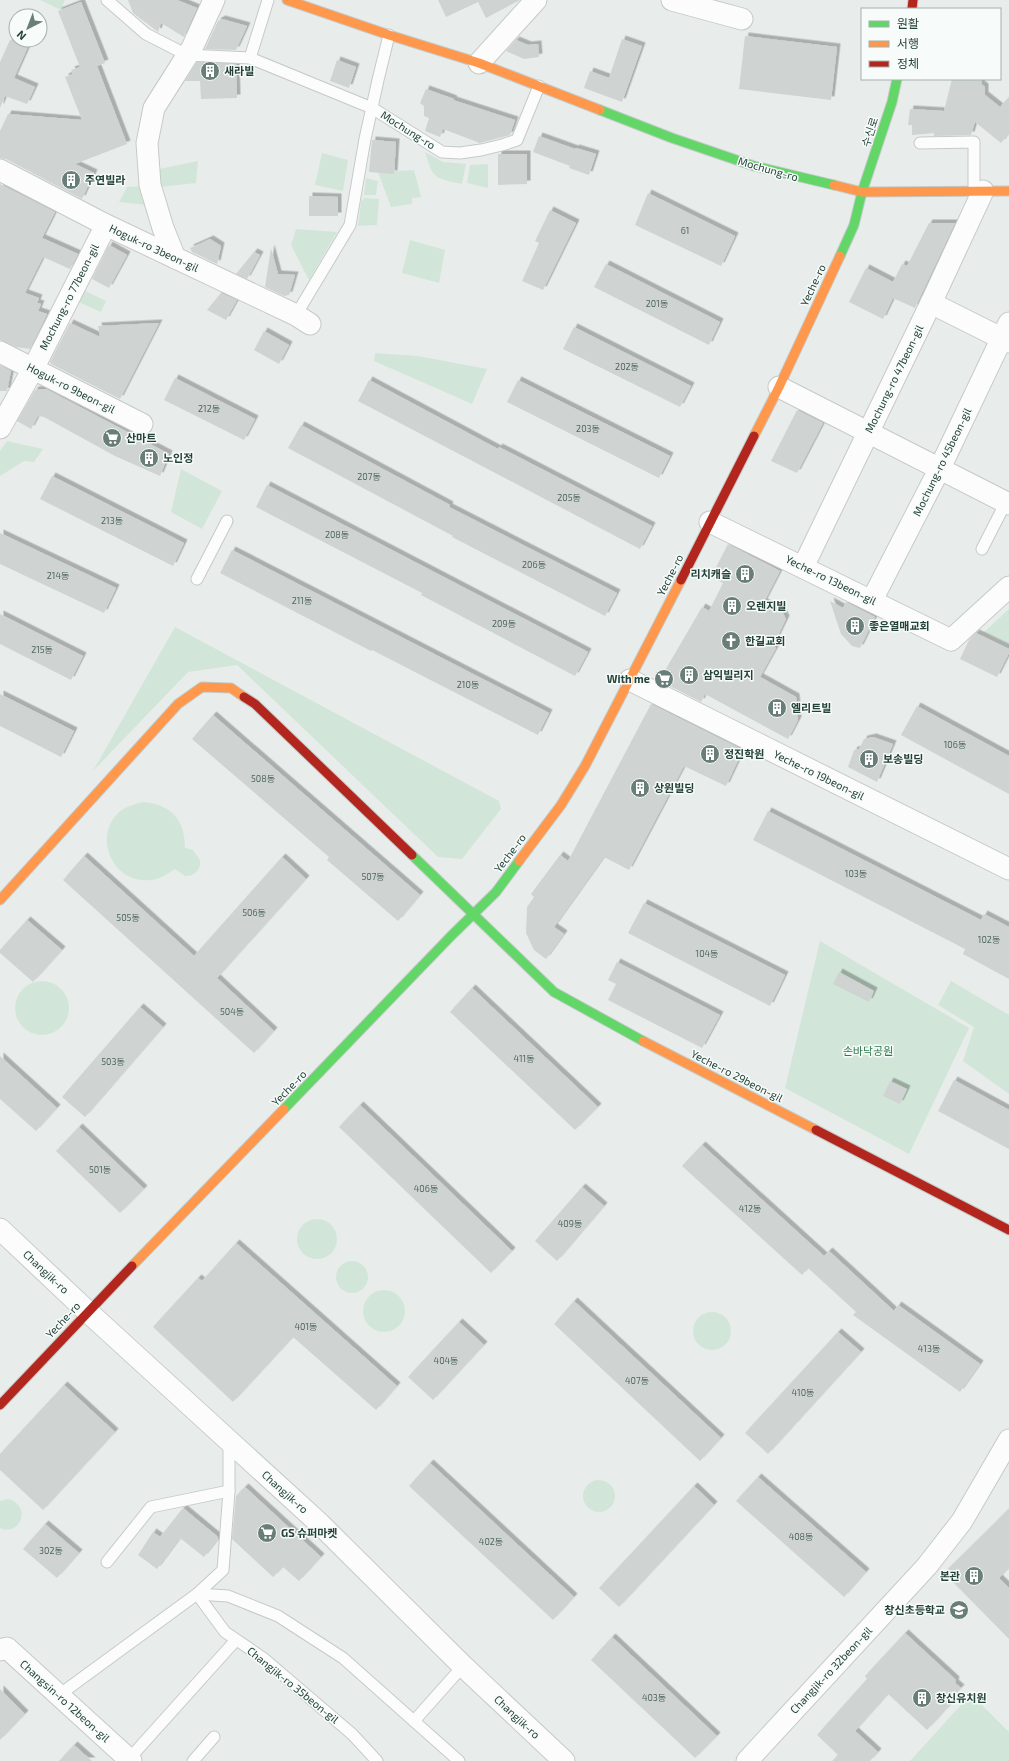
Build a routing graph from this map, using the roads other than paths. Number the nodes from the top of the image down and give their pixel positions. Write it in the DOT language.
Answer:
graph roads {
  1 [pos="107,0"];
  2 [pos="214,0"];
  3 [pos="268,0"];
  4 [pos="287,0"];
  5 [pos="536,0"];
  6 [pos="672,0"];
  7 [pos="742,19"];
  8 [pos="389,35"];
  9 [pos="187,55"];
  10 [pos="250,58"];
  11 [pos="479,63"];
  12 [pos="897,80"];
  13 [pos="539,86"];
  14 [pos="372,108"];
  15 [pos="920,143"];
  16 [pos="0,170"];
  17 [pos="979,191"];
  18 [pos="1009,191"];
  19 [pos="862,192"];
  20 [pos="106,225"];
  21 [pos="175,258"];
  22 [pos="931,304"];
  23 [pos="303,320"];
  24 [pos="1007,335"];
  25 [pos="0,352"];
  26 [pos="33,368"];
  27 [pos="779,387"];
  28 [pos="142,424"];
  29 [pos="0,428"];
  30 [pos="868,432"];
  31 [pos="940,468"];
  32 [pos="1008,501"];
  33 [pos="227,521"];
  34 [pos="710,522"];
  35 [pos="982,550"];
  36 [pos="803,567"];
  37 [pos="197,579"];
  38 [pos="1009,586"];
  39 [pos="872,600"];
  40 [pos="630,680"];
  41 [pos="1009,869"];
  42 [pos="0,900"];
  43 [pos="473,915"];
  44 [pos="0,1229"];
  45 [pos="1009,1230"];
  46 [pos="88,1312"];
  47 [pos="0,1405"];
  48 [pos="1009,1440"];
  49 [pos="229,1441"];
  50 [pos="229,1491"];
  51 [pos="107,1562"];
  52 [pos="197,1594"];
  53 [pos="236,1640"];
  54 [pos="0,1650"];
  55 [pos="463,1666"];
  56 [pos="59,1695"];
  57 [pos="414,1721"];
  58 [pos="214,1737"];
  59 [pos="130,1760"];
  60 [pos="751,1760"];
  61 [pos="193,1761"];
  62 [pos="377,1761"];
  63 [pos="459,1761"];
  64 [pos="564,1761"];
  1 -- 9 [label="lane, Mochung-ro"];
  2 -- 9 [label="street"];
  3 -- 10 [label="lane"];
  4 -- 8 [label="street, Mochung-ro"];
  5 -- 11 [label="street"];
  6 -- 7 [label="street"];
  8 -- 11 [label="street, Mochung-ro"];
  8 -- 14 [label="lane"];
  9 -- 10 [label="lane, Mochung-ro"];
  9 -- 21 [label="street"];
  10 -- 14 [label="lane, Mochung-ro"];
  11 -- 13 [label="street, Mochung-ro"];
  12 -- 19 [label="street, 수신로"];
  13 -- 14 [label="lane, Mochung-ro"];
  13 -- 19 [label="street, Mochung-ro"];
  14 -- 23 [label="lane"];
  15 -- 17 [label="lane"];
  16 -- 20 [label="street, Hoguk-ro 3beon-gil"];
  17 -- 18 [label="street, Mochung-ro"];
  17 -- 19 [label="street, Mochung-ro"];
  17 -- 22 [label="street, Mochung-ro 47beon-gil"];
  19 -- 27 [label="street, Yeche-ro"];
  20 -- 21 [label="street, Hoguk-ro 3beon-gil"];
  20 -- 26 [label="street, Mochung-ro 77beon-gil"];
  21 -- 23 [label="street, Hoguk-ro 3beon-gil"];
  22 -- 24 [label="street"];
  22 -- 30 [label="street, Mochung-ro 47beon-gil"];
  24 -- 31 [label="street, Mochung-ro 45beon-gil"];
  25 -- 26 [label="street, Hoguk-ro 9beon-gil"];
  26 -- 28 [label="street, Hoguk-ro 9beon-gil"];
  26 -- 29 [label="street, Mochung-ro 77beon-gil"];
  27 -- 30 [label="street"];
  27 -- 34 [label="street, Yeche-ro"];
  30 -- 31 [label="street"];
  30 -- 36 [label="street, Mochung-ro 47beon-gil"];
  31 -- 32 [label="street"];
  31 -- 39 [label="street, Mochung-ro 45beon-gil"];
  32 -- 35 [label="lane"];
  33 -- 37 [label="lane"];
  34 -- 36 [label="street, Yeche-ro 13beon-gil"];
  34 -- 40 [label="street, Yeche-ro"];
  36 -- 39 [label="street, Yeche-ro 13beon-gil"];
  38 -- 39 [label="street, Yeche-ro 13beon-gil"];
  40 -- 41 [label="street, Yeche-ro 19beon-gil"];
  40 -- 43 [label="street, Yeche-ro"];
  42 -- 43 [label="street, Yeche-ro 29beon-gil"];
  43 -- 45 [label="street, Yeche-ro 29beon-gil"];
  43 -- 46 [label="street, Yeche-ro"];
  44 -- 46 [label="street, Changjik-ro"];
  46 -- 47 [label="street, Yeche-ro"];
  46 -- 49 [label="street, Changjik-ro"];
  48 -- 60 [label="street, Changjik-ro 32beon-gil"];
  49 -- 50 [label="lane"];
  49 -- 55 [label="street, Changjik-ro"];
  50 -- 51 [label="lane"];
  50 -- 52 [label="lane"];
  52 -- 53 [label="lane, Changjik-ro 35beon-gil"];
  52 -- 56 [label="lane"];
  52 -- 57 [label="lane"];
  53 -- 59 [label="lane, Changsin-ro 12beon-gil"];
  53 -- 62 [label="lane, Changjik-ro 35beon-gil"];
  54 -- 56 [label="street, Changsin-ro 12beon-gil"];
  55 -- 57 [label="lane"];
  55 -- 64 [label="street, Changjik-ro"];
  56 -- 59 [label="street, Changsin-ro 12beon-gil"];
  57 -- 63 [label="lane"];
  58 -- 61 [label="lane"];
}
